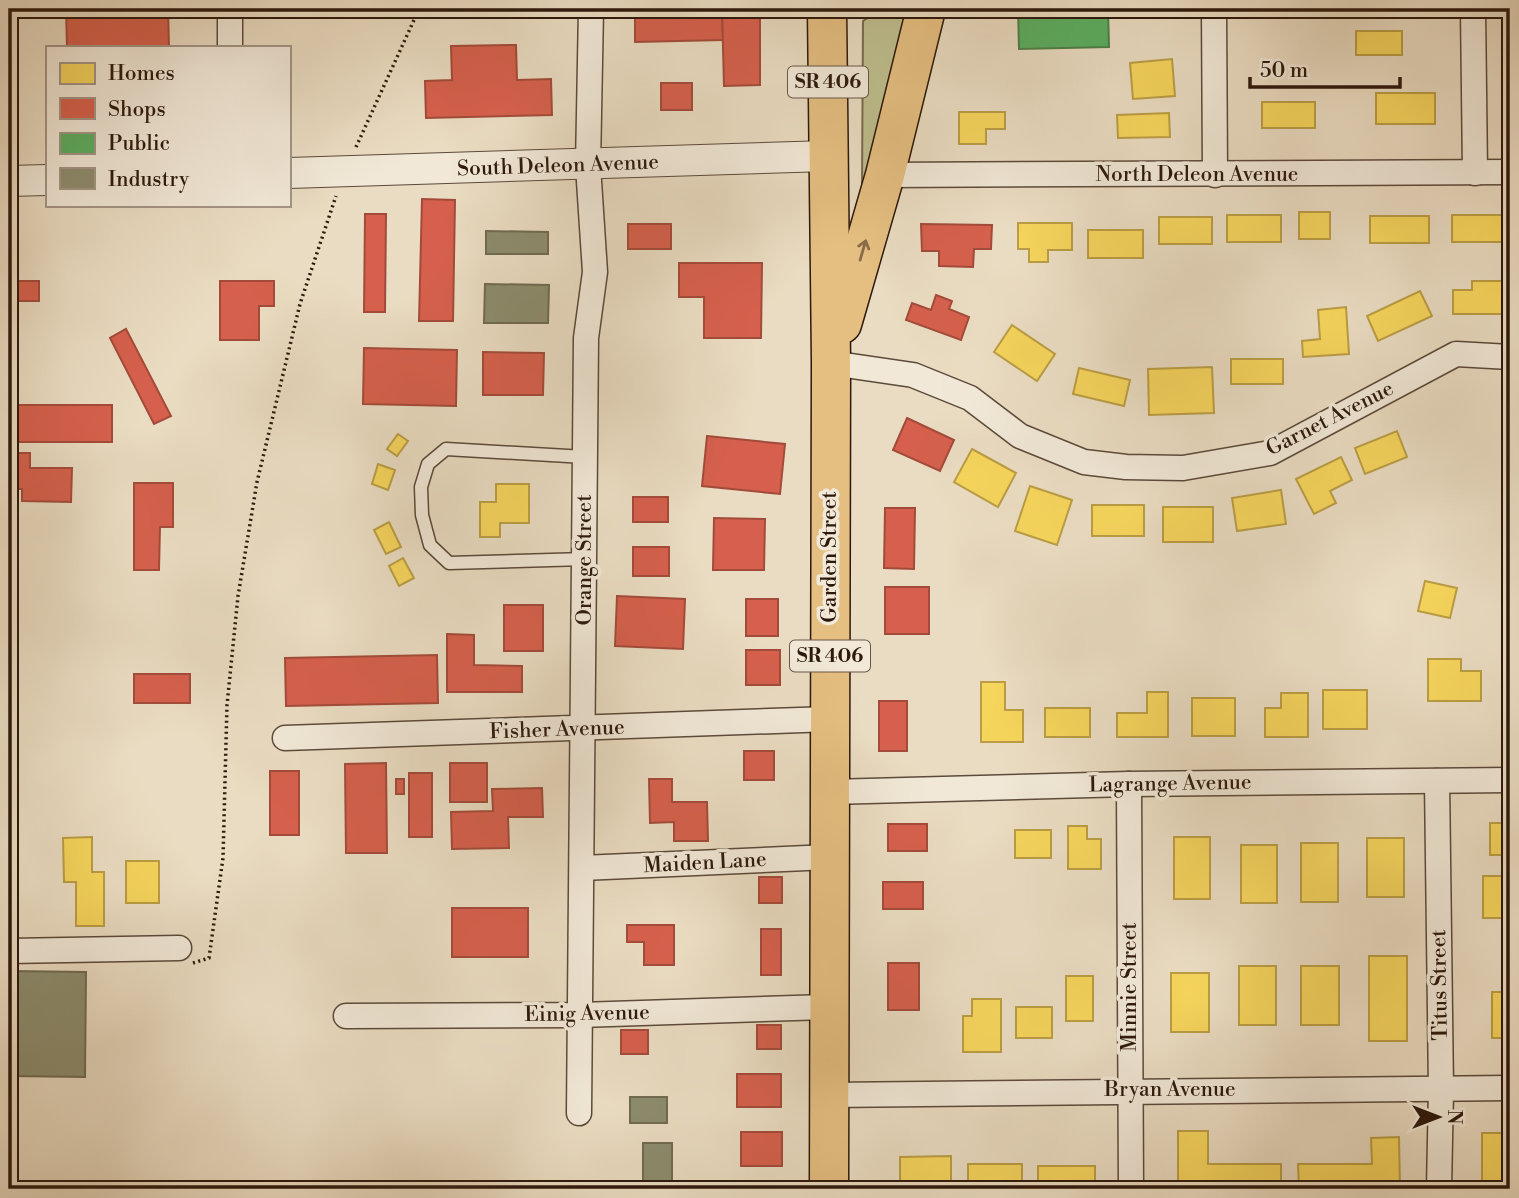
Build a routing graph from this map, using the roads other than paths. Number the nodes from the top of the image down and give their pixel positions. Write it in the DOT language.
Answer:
graph roads {
  1 [pos="230,9"];
  2 [pos="590,9"];
  3 [pos="827,9"];
  4 [pos="926,9"];
  5 [pos="1214,9"];
  6 [pos="1473,9"];
  7 [pos="230,46"];
  8 [pos="828,156"];
  9 [pos="588,166"];
  10 [pos="1510,172"];
  11 [pos="290,173"];
  12 [pos="1475,173"];
  13 [pos="885,175"];
  14 [pos="1215,175"];
  15 [pos="46,180"];
  16 [pos="9,181"];
  17 [pos="1510,357"];
  18 [pos="831,363"];
  19 [pos="585,457"];
  20 [pos="584,559"];
  21 [pos="830,719"];
  22 [pos="584,729"];
  23 [pos="285,738"];
  24 [pos="1510,780"];
  25 [pos="1437,781"];
  26 [pos="1129,784"];
  27 [pos="830,792"];
  28 [pos="829,857"];
  29 [pos="582,868"];
  30 [pos="179,948"];
  31 [pos="9,951"];
  32 [pos="827,1007"];
  33 [pos="580,1015"];
  34 [pos="346,1016"];
  35 [pos="1510,1088"];
  36 [pos="1131,1090"];
  37 [pos="1441,1090"];
  38 [pos="829,1095"];
  39 [pos="579,1113"];
  40 [pos="829,1189"];
  41 [pos="1131,1189"];
  42 [pos="1439,1189"];
  1 -- 7 [label="street"];
  2 -- 9 [label="street, Orange Street"];
  3 -- 8 [label="main road, Garden Street / SR 406"];
  4 -- 13 [label="main road"];
  5 -- 14 [label="street"];
  6 -- 12 [label="street"];
  8 -- 9 [label="street, South Deleon Avenue"];
  8 -- 18 [label="main road, Garden Street / SR 406"];
  9 -- 11 [label="street, South Deleon Avenue"];
  9 -- 19 [label="street, Orange Street"];
  10 -- 12 [label="street, North Deleon Avenue"];
  12 -- 14 [label="street, North Deleon Avenue"];
  13 -- 14 [label="street, North Deleon Avenue"];
  18 -- 13 [label="main road, one-way"];
  15 -- 16 [label="street"];
  17 -- 18 [label="street, Garnet Avenue"];
  18 -- 21 [label="main road, Garden Street / SR 406"];
  19 -- 20 [label="street, Orange Street"];
  19 -- 20 [label="lane"];
  20 -- 22 [label="street, Orange Street"];
  21 -- 22 [label="street, Fisher Avenue"];
  21 -- 27 [label="main road, Garden Street / SR 406"];
  22 -- 23 [label="street, Fisher Avenue"];
  22 -- 29 [label="street, Orange Street"];
  24 -- 25 [label="street, Lagrange Avenue"];
  25 -- 26 [label="street, Lagrange Avenue"];
  25 -- 37 [label="street, Titus Street"];
  26 -- 27 [label="street, Lagrange Avenue"];
  26 -- 36 [label="street, Minnie Street"];
  27 -- 28 [label="main road, Garden Street / SR 406"];
  28 -- 29 [label="street, Maiden Lane"];
  28 -- 32 [label="main road, Garden Street / SR 406"];
  29 -- 33 [label="street, Orange Street"];
  30 -- 31 [label="street"];
  32 -- 33 [label="street, Einig Avenue"];
  32 -- 38 [label="main road, Garden Street / SR 406"];
  33 -- 34 [label="street, Einig Avenue"];
  33 -- 39 [label="street, Orange Street"];
  35 -- 37 [label="street, Bryan Avenue"];
  36 -- 37 [label="street, Bryan Avenue"];
  36 -- 38 [label="street, Bryan Avenue"];
  36 -- 41 [label="street, Minnie Street"];
  37 -- 42 [label="street, Titus Street"];
  38 -- 40 [label="main road, Garden Street / SR 406"];
}
